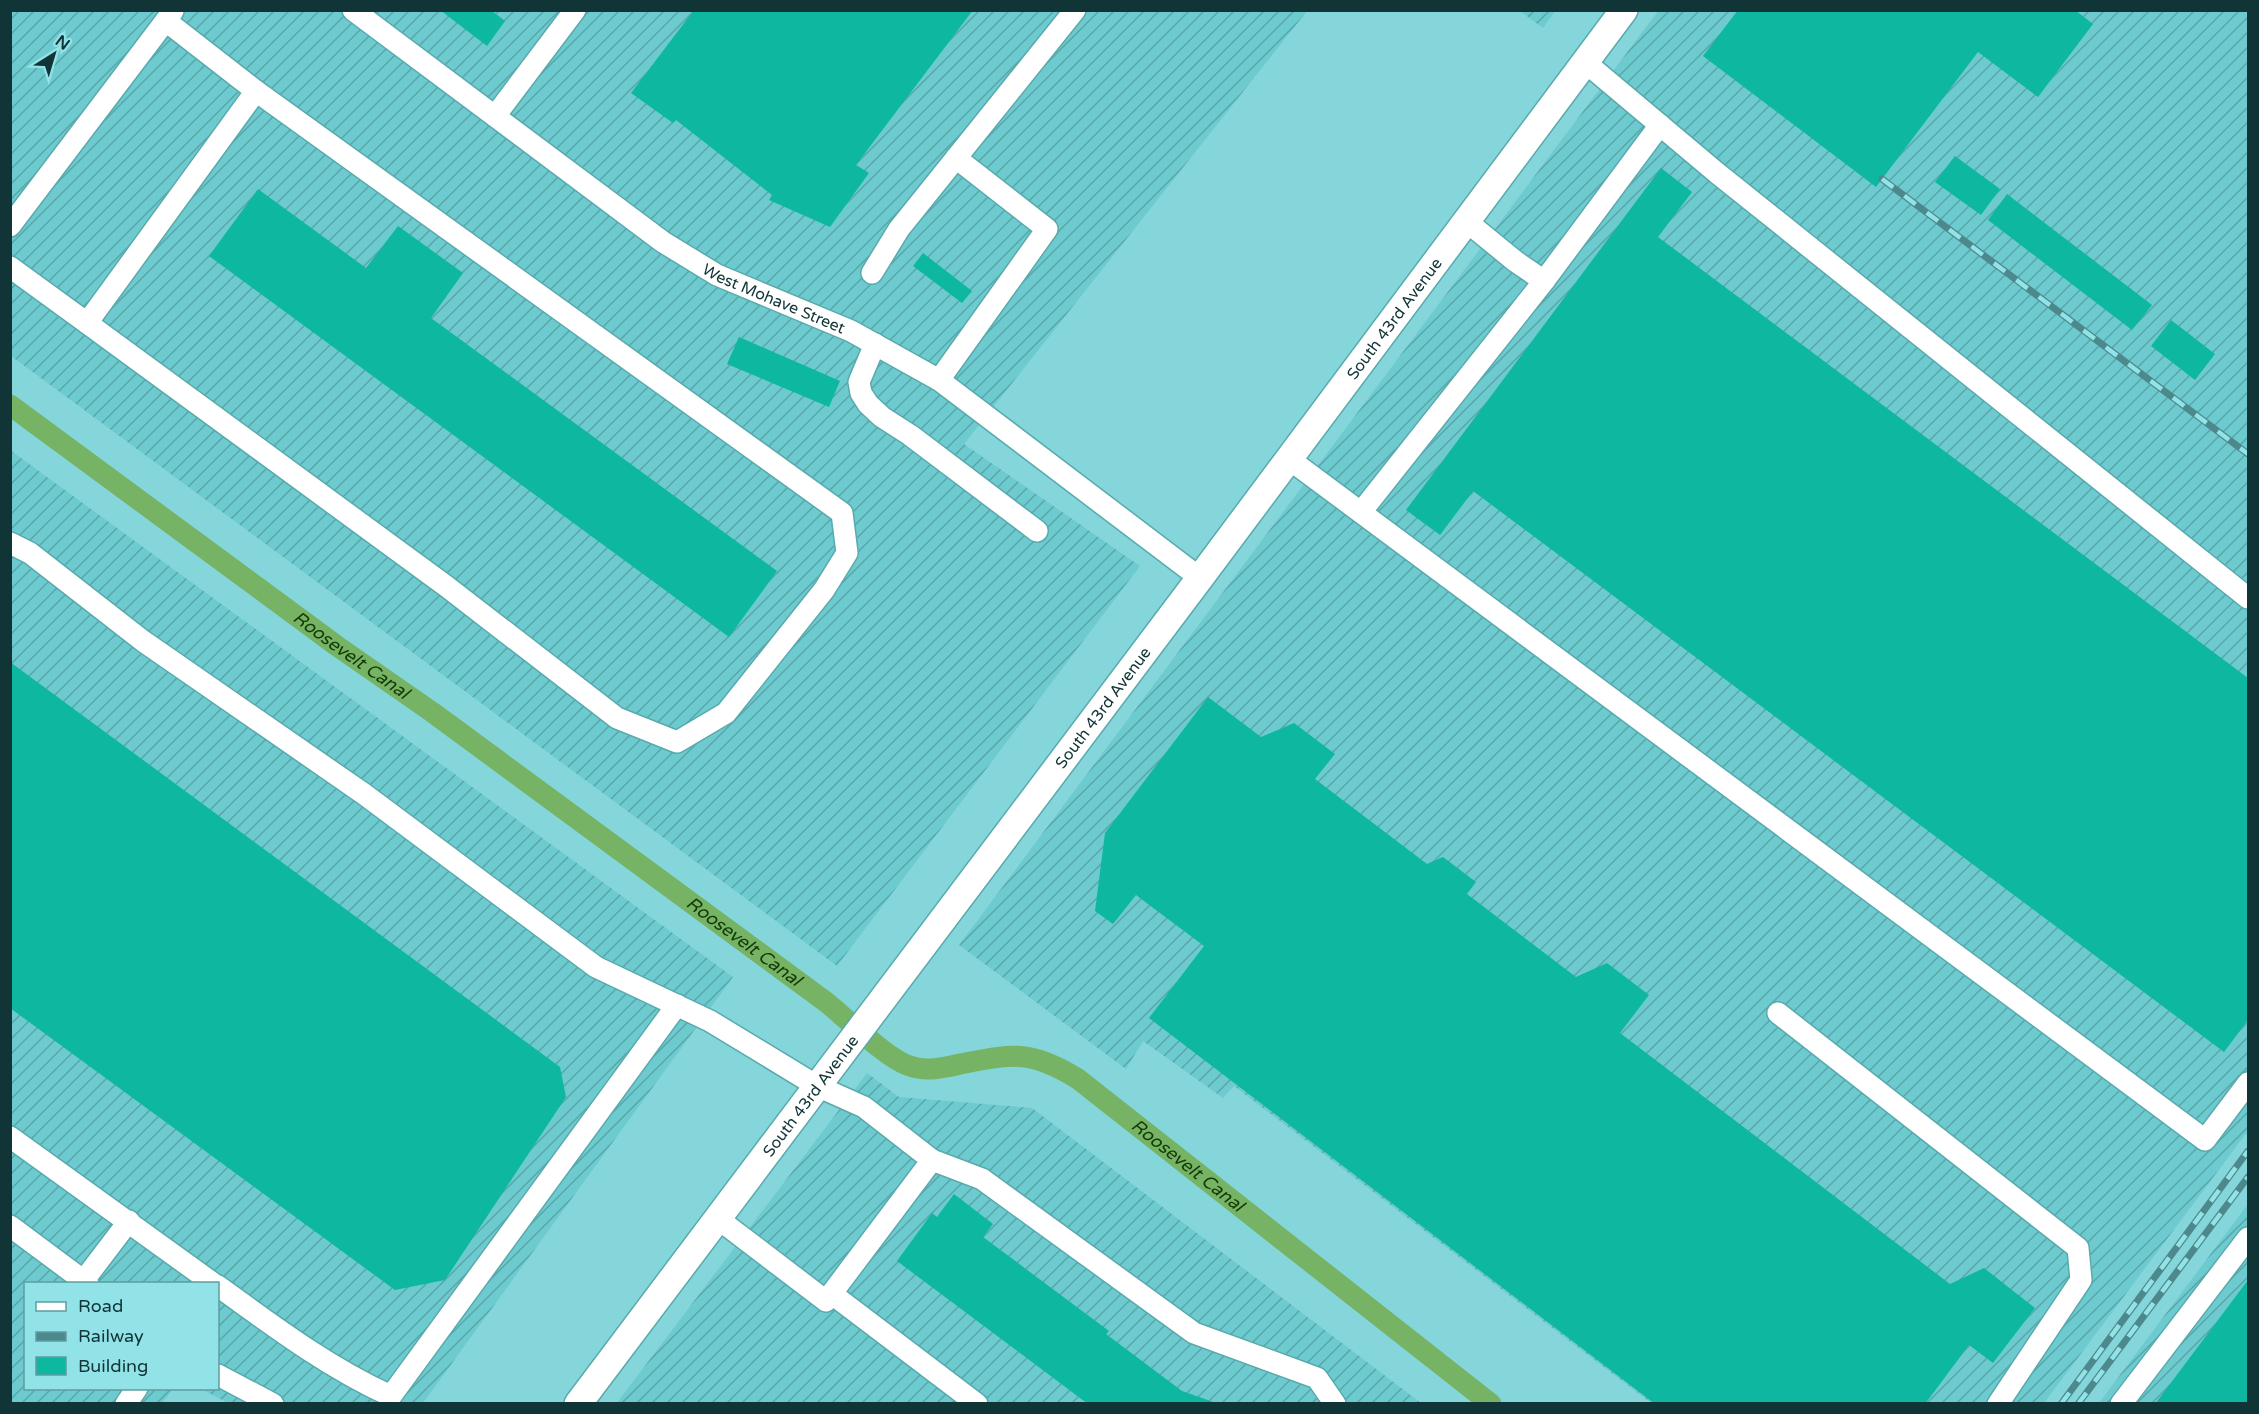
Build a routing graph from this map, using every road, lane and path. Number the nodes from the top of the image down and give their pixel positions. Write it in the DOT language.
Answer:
graph roads {
  1 [pos="353,10"];
  2 [pos="575,10"];
  3 [pos="1075,10"];
  4 [pos="1624,10"];
  5 [pos="170,16"];
  6 [pos="1585,62"];
  7 [pos="256,91"];
  8 [pos="495,116"];
  9 [pos="1660,125"];
  10 [pos="957,158"];
  11 [pos="1466,221"];
  12 [pos="10,226"];
  13 [pos="10,267"];
  14 [pos="872,273"];
  15 [pos="1544,281"];
  16 [pos="87,323"];
  17 [pos="875,344"];
  18 [pos="939,380"];
  19 [pos="1289,459"];
  20 [pos="1361,512"];
  21 [pos="1037,531"];
  22 [pos="10,543"];
  23 [pos="1200,578"];
  24 [pos="2248,598"];
  25 [pos="677,1005"];
  26 [pos="1778,1013"];
  27 [pos="2248,1083"];
  28 [pos="817,1086"];
  29 [pos="10,1137"];
  30 [pos="932,1160"];
  31 [pos="717,1218"];
  32 [pos="129,1221"];
  33 [pos="10,1226"];
  34 [pos="2248,1238"];
  35 [pos="86,1282"];
  36 [pos="212,1282"];
  37 [pos="219,1287"];
  38 [pos="832,1294"];
  39 [pos="219,1376"];
  40 [pos="136,1390"];
  41 [pos="370,1395"];
  42 [pos="126,1404"];
  43 [pos="273,1404"];
  44 [pos="578,1404"];
  45 [pos="977,1404"];
  46 [pos="1335,1404"];
  47 [pos="1998,1404"];
  48 [pos="2121,1404"];
  1 -- 8 [label="street, West Mohave Street"];
  2 -- 8 [label="street"];
  3 -- 10 [label="street"];
  4 -- 6 [label="main road, South 43rd Avenue"];
  5 -- 7 [label="street"];
  5 -- 12 [label="street"];
  6 -- 9 [label="street"];
  6 -- 11 [label="main road, South 43rd Avenue"];
  7 -- 16 [label="street"];
  7 -- 16 [label="street"];
  8 -- 17 [label="street, West Mohave Street"];
  9 -- 15 [label="street"];
  9 -- 24 [label="street"];
  10 -- 14 [label="street"];
  10 -- 18 [label="street"];
  11 -- 15 [label="street"];
  11 -- 19 [label="main road, South 43rd Avenue"];
  13 -- 16 [label="street"];
  15 -- 20 [label="street"];
  17 -- 18 [label="street, West Mohave Street"];
  17 -- 21 [label="street"];
  18 -- 23 [label="street, West Mohave Street"];
  19 -- 20 [label="street"];
  19 -- 23 [label="main road, South 43rd Avenue"];
  20 -- 27 [label="street"];
  22 -- 25 [label="street"];
  23 -- 28 [label="main road, South 43rd Avenue"];
  25 -- 28 [label="street"];
  25 -- 41 [label="street"];
  26 -- 47 [label="street"];
  28 -- 30 [label="street"];
  28 -- 31 [label="main road, South 43rd Avenue"];
  29 -- 32 [label="street"];
  30 -- 38 [label="street"];
  30 -- 46 [label="street"];
  31 -- 38 [label="street"];
  31 -- 44 [label="main road, South 43rd Avenue"];
  32 -- 35 [label="street"];
  32 -- 36 [label="street"];
  33 -- 35 [label="street"];
  34 -- 48 [label="street"];
  37 -- 41 [label="street"];
  38 -- 45 [label="street"];
  39 -- 43 [label="street"];
  40 -- 42 [label="street"];
}
